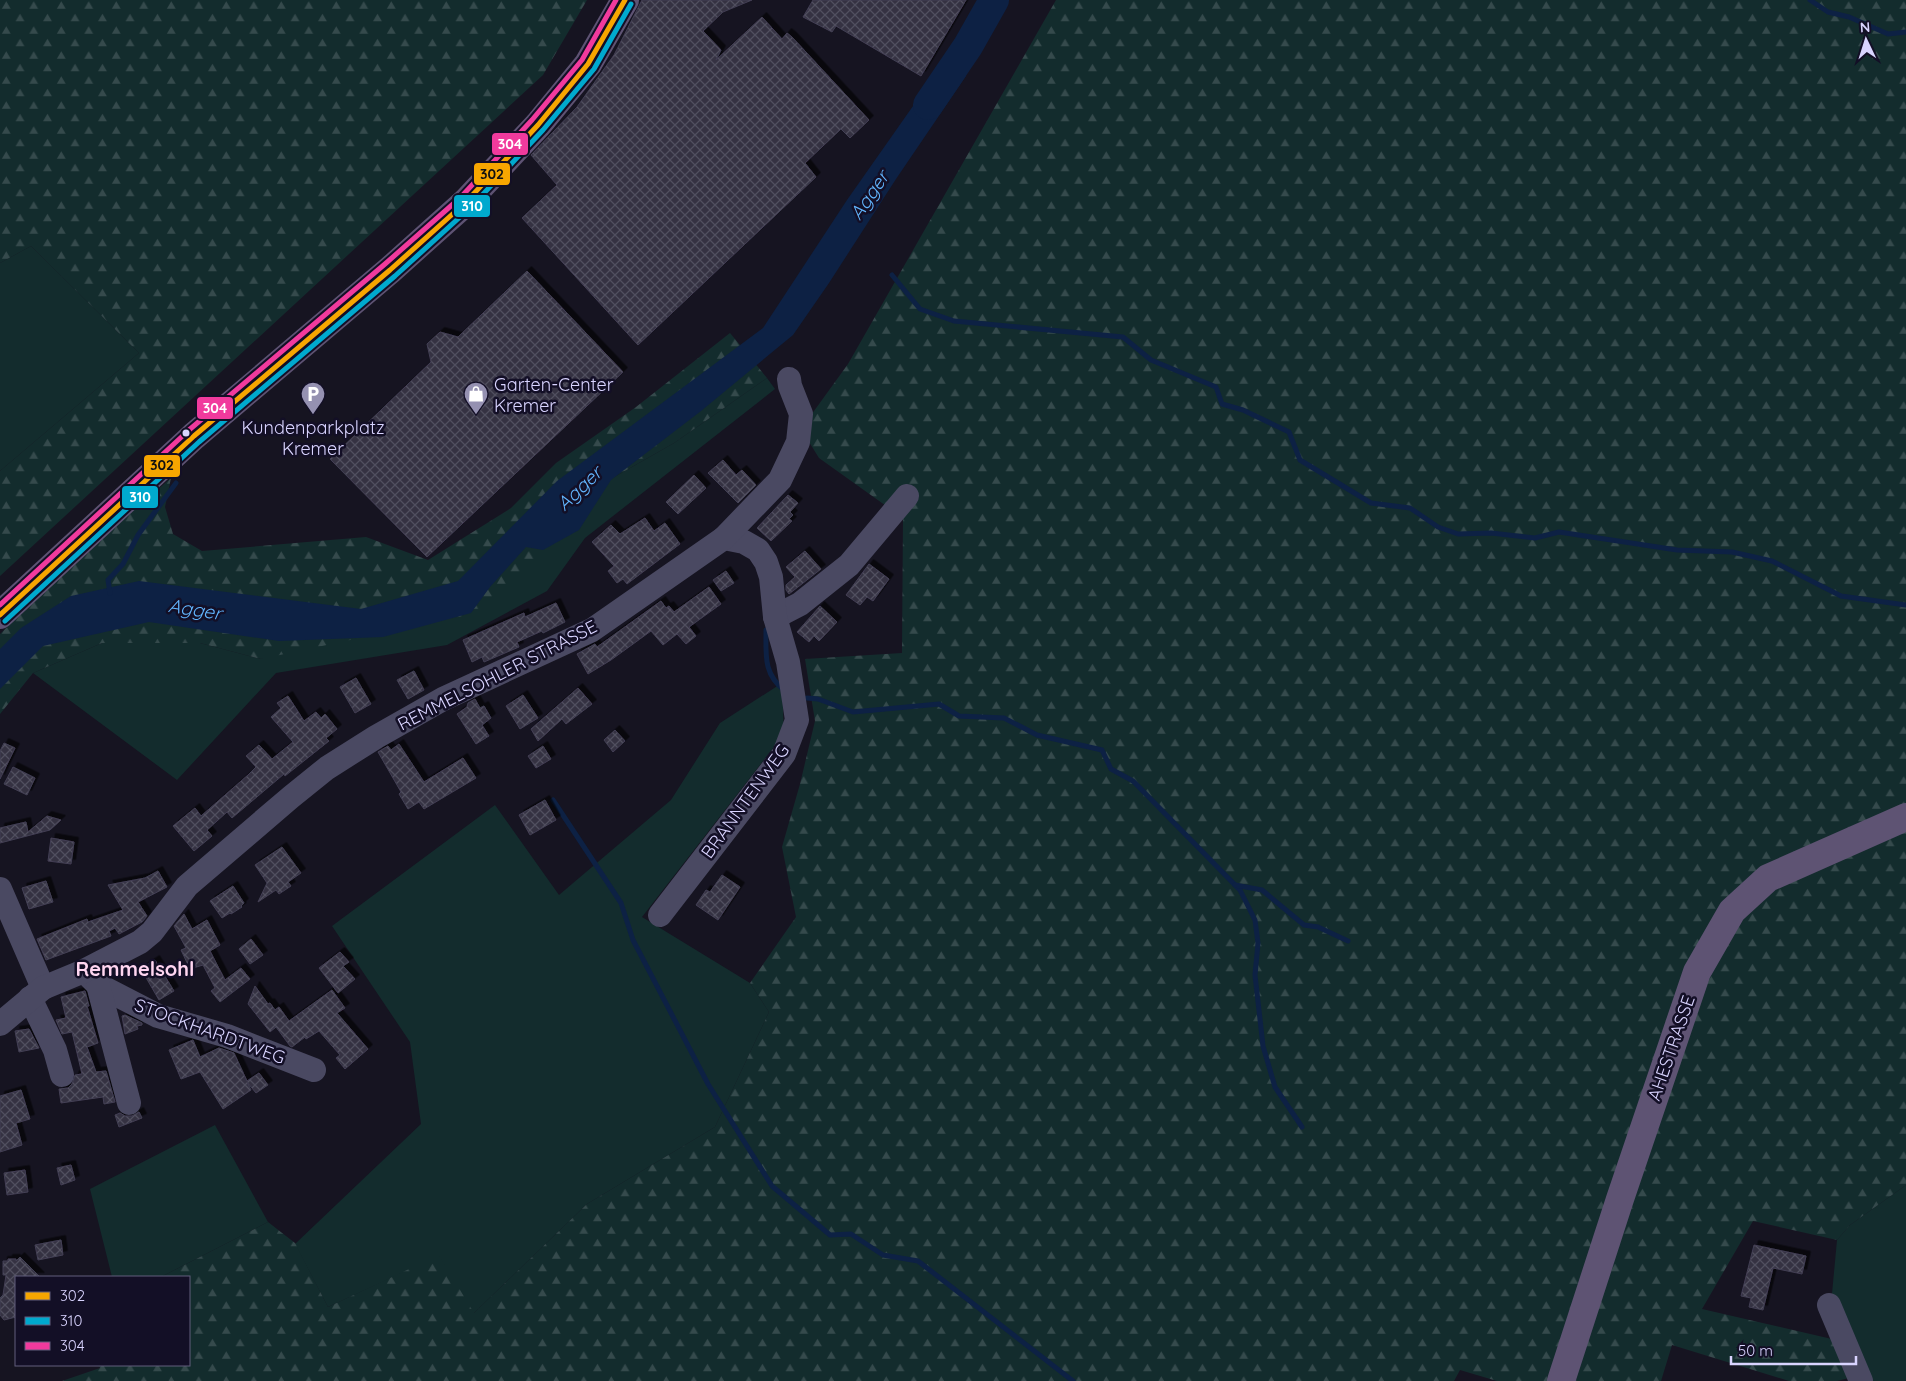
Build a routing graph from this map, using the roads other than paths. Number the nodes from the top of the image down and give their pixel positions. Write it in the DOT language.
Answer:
graph roads {
  1 [pos="625,0"];
  2 [pos="789,379"];
  3 [pos="907,496"];
  4 [pos="724,538"];
  5 [pos="0,616"];
  6 [pos="775,617"];
  7 [pos="1906,817"];
  8 [pos="0,889"];
  9 [pos="660,915"];
  10 [pos="91,978"];
  11 [pos="37,993"];
  12 [pos="0,1024"];
  13 [pos="314,1070"];
  14 [pos="62,1075"];
  15 [pos="129,1103"];
  16 [pos="1828,1305"];
  17 [pos="1561,1381"];
  18 [pos="1861,1381"];
  1 -- 5 [label="main road"];
  2 -- 4 [label="street, REMMELSOHLER STRASSE"];
  3 -- 6 [label="street"];
  4 -- 6 [label="street, BRANNTENWEG"];
  4 -- 10 [label="street, REMMELSOHLER STRASSE"];
  6 -- 9 [label="street, BRANNTENWEG"];
  7 -- 17 [label="main road, AHESTRASSE"];
  8 -- 11 [label="street"];
  10 -- 11 [label="street, REMMELSOHLER STRASSE"];
  10 -- 13 [label="street, STOCKHARDTWEG"];
  10 -- 15 [label="street"];
  11 -- 12 [label="street, REMMELSOHLER STRASSE"];
  11 -- 14 [label="street"];
  16 -- 18 [label="street"];
}
